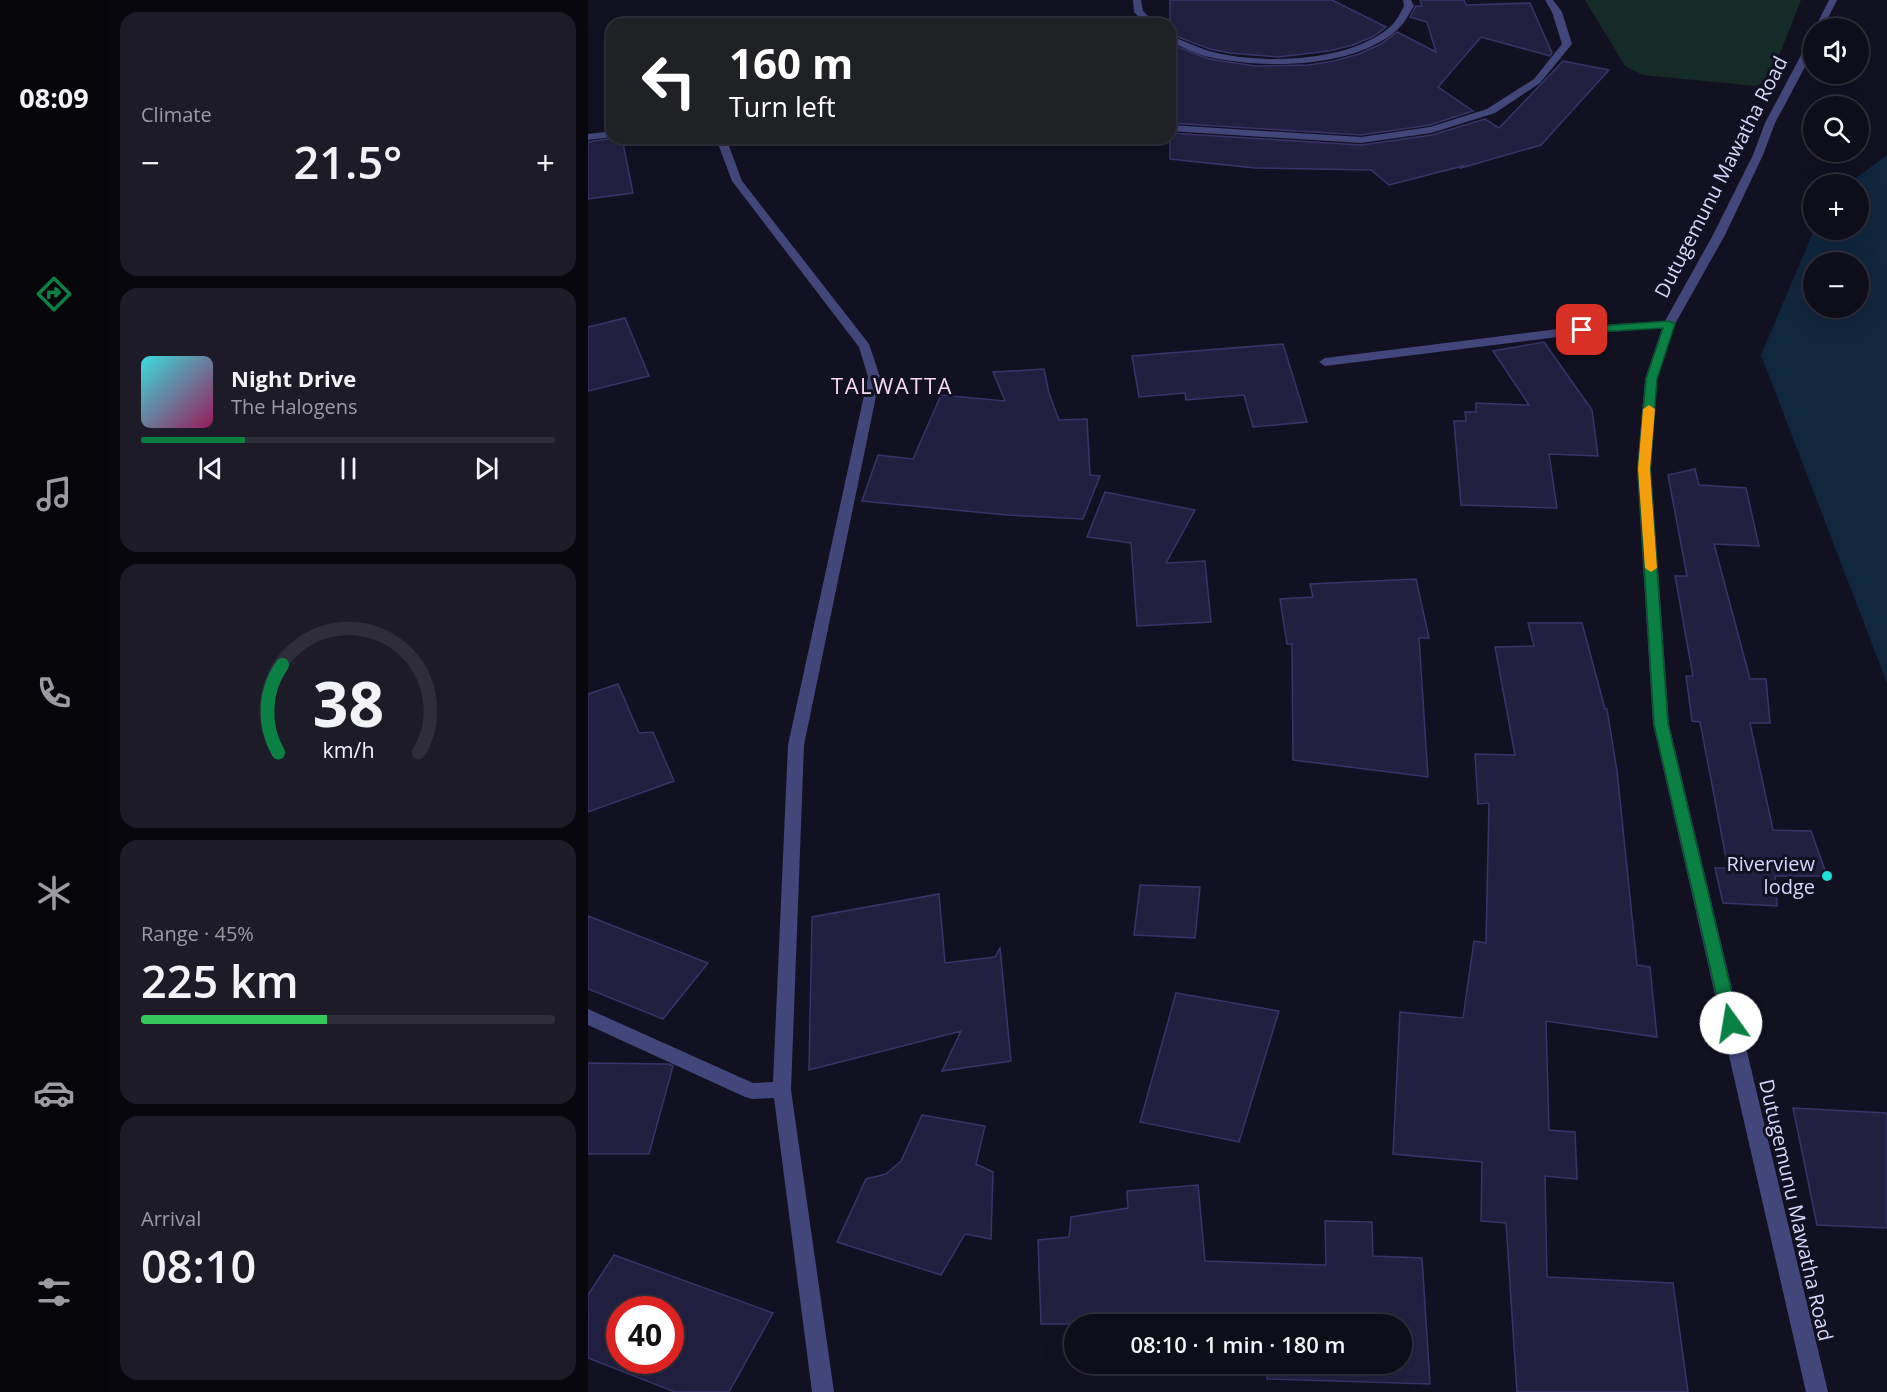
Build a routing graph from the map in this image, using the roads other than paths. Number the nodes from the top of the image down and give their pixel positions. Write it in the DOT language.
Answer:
graph roads {
  1 [pos="1137,0"];
  2 [pos="1407,0"];
  3 [pos="1549,0"];
  4 [pos="1833,0"];
  5 [pos="1145,18"];
  6 [pos="1824,18"];
  7 [pos="1176,41"];
  8 [pos="1803,61"];
  9 [pos="1176,128"];
  10 [pos="606,135"];
  11 [pos="588,137"];
  12 [pos="723,144"];
  13 [pos="1669,324"];
  14 [pos="1324,362"];
  15 [pos="588,1017"];
  16 [pos="782,1090"];
  17 [pos="823,1392"];
  18 [pos="1817,1392"];
  1 -- 5 [label="street"];
  2 -- 7 [label="street"];
  3 -- 9 [label="street"];
  4 -- 6 [label="street"];
  8 -- 13 [label="street, Dutugemunu Mawatha Road"];
  10 -- 11 [label="street"];
  12 -- 16 [label="street"];
  13 -- 14 [label="street"];
  13 -- 18 [label="street, Dutugemunu Mawatha Road"];
  15 -- 16 [label="street"];
  16 -- 17 [label="street"];
}
